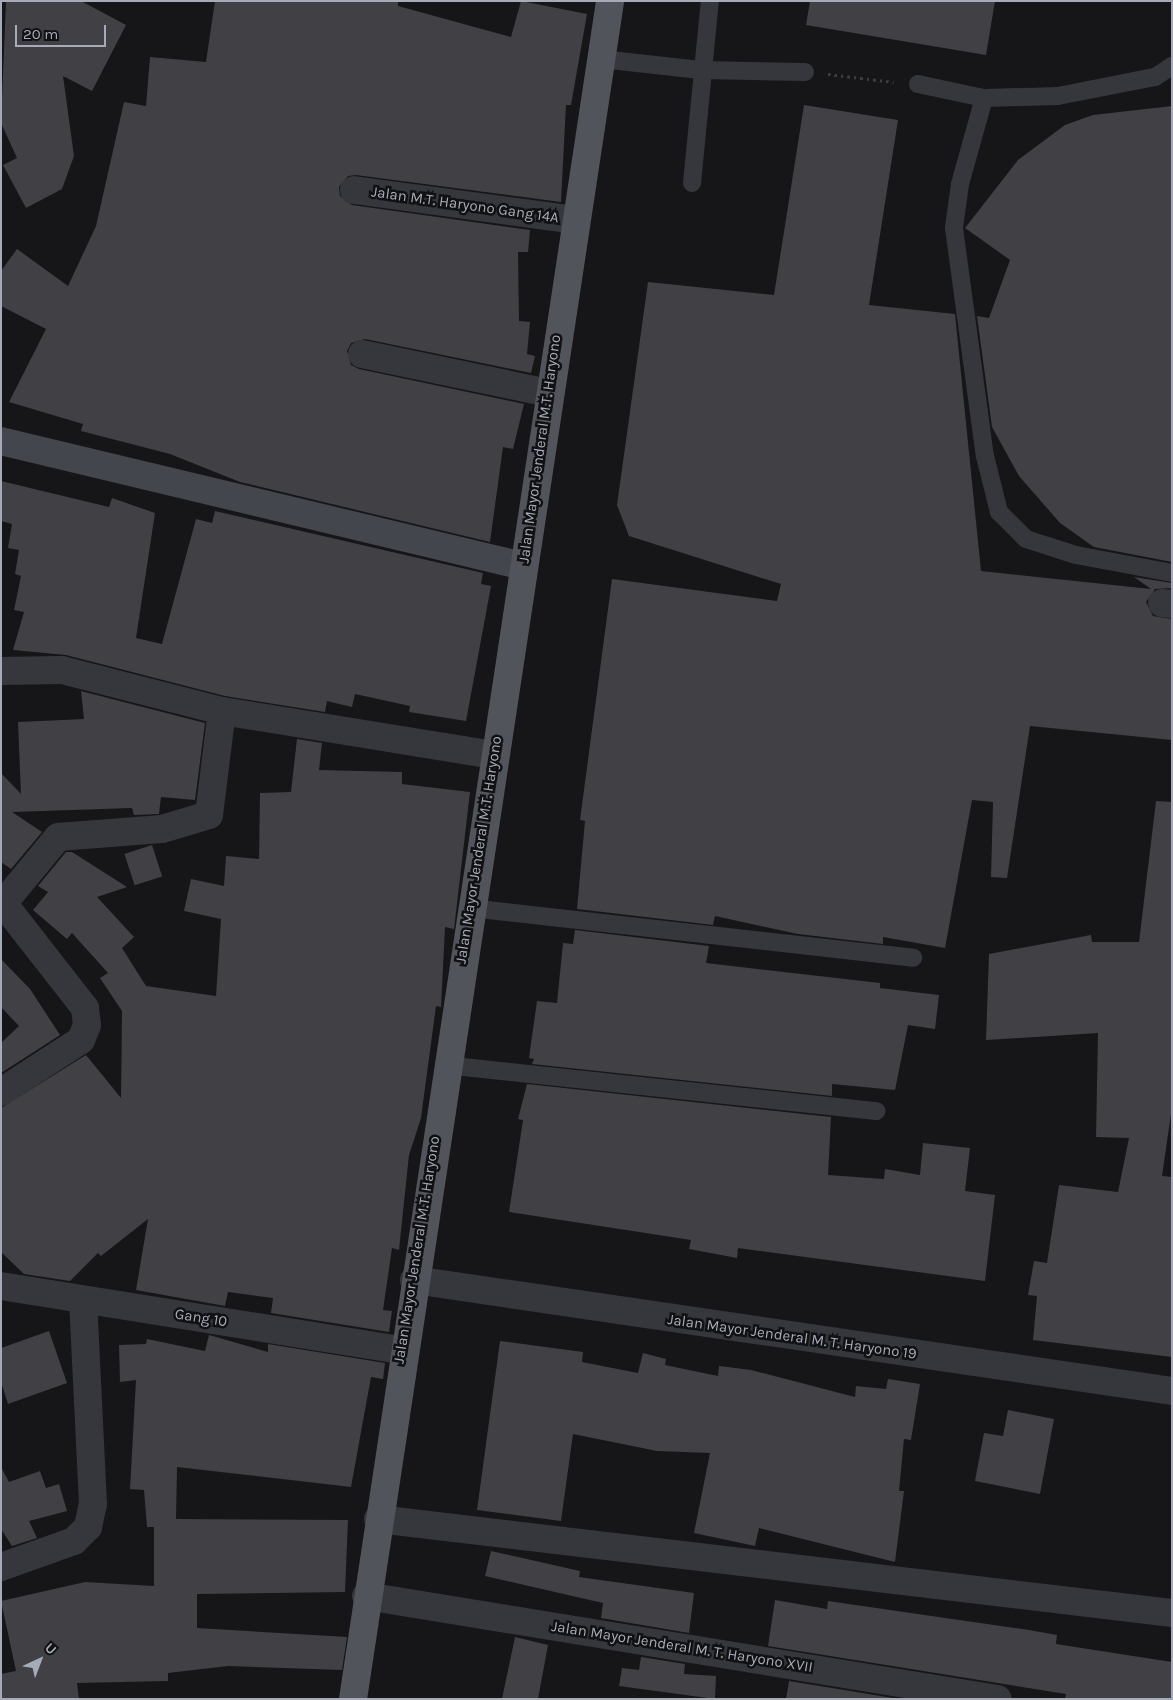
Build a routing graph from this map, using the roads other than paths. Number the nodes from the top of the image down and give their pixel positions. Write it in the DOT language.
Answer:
graph roads {
  1 [pos="610,1"];
  2 [pos="710,1"];
  3 [pos="601,59"];
  4 [pos="1172,66"];
  5 [pos="700,70"];
  6 [pos="806,72"];
  7 [pos="918,84"];
  8 [pos="984,98"];
  9 [pos="692,183"];
  10 [pos="354,190"];
  11 [pos="575,220"];
  12 [pos="362,354"];
  13 [pos="548,392"];
  14 [pos="1,441"];
  15 [pos="523,566"];
  16 [pos="1172,573"];
  17 [pos="1,671"];
  18 [pos="222,711"];
  19 [pos="494,755"];
  20 [pos="2,905"];
  21 [pos="470,908"];
  22 [pos="913,958"];
  23 [pos="445,1065"];
  24 [pos="1,1092"];
  25 [pos="877,1111"];
  26 [pos="414,1280"];
  27 [pos="2,1288"];
  28 [pos="83,1300"];
  29 [pos="402,1350"];
  30 [pos="1172,1391"];
  31 [pos="378,1519"];
  32 [pos="1,1567"];
  33 [pos="366,1596"];
  34 [pos="1172,1613"];
  35 [pos="352,1699"];
  36 [pos="998,1699"];
  1 -- 3 [label="main road, Jalan Mayor Jenderal M.T. Haryono"];
  2 -- 5 [label="lane"];
  3 -- 5 [label="lane"];
  3 -- 11 [label="main road, Jalan Mayor Jenderal M.T. Haryono"];
  4 -- 8 [label="lane"];
  5 -- 6 [label="lane"];
  5 -- 9 [label="lane"];
  7 -- 8 [label="lane"];
  8 -- 16 [label="lane"];
  10 -- 11 [label="street, Jalan M.T. Haryono Gang 14A"];
  11 -- 13 [label="main road, Jalan Mayor Jenderal M.T. Haryono"];
  12 -- 13 [label="street"];
  13 -- 15 [label="main road, Jalan Mayor Jenderal M.T. Haryono"];
  14 -- 15 [label="main road"];
  15 -- 19 [label="main road, Jalan Mayor Jenderal M.T. Haryono"];
  17 -- 18 [label="street"];
  18 -- 19 [label="street"];
  18 -- 20 [label="street"];
  19 -- 21 [label="main road, Jalan Mayor Jenderal M.T. Haryono"];
  20 -- 24 [label="street"];
  21 -- 22 [label="lane"];
  21 -- 23 [label="main road, Jalan Mayor Jenderal M.T. Haryono"];
  23 -- 25 [label="lane"];
  23 -- 26 [label="main road, Jalan Mayor Jenderal M.T. Haryono"];
  26 -- 29 [label="main road, Jalan Mayor Jenderal M.T. Haryono"];
  26 -- 30 [label="street, Jalan Mayor Jenderal M. T. Haryono 19"];
  27 -- 28 [label="street, Gang 10"];
  28 -- 29 [label="street, Gang 10"];
  28 -- 32 [label="street"];
  29 -- 31 [label="main road, Jalan Mayor Jenderal M.T. Haryono"];
  31 -- 33 [label="main road, Jalan Mayor Jenderal M.T. Haryono"];
  31 -- 34 [label="street"];
  33 -- 35 [label="main road, Jalan Mayor Jenderal M.T. Haryono"];
  33 -- 36 [label="street, Jalan Mayor Jenderal M. T. Haryono XVII"];
}
